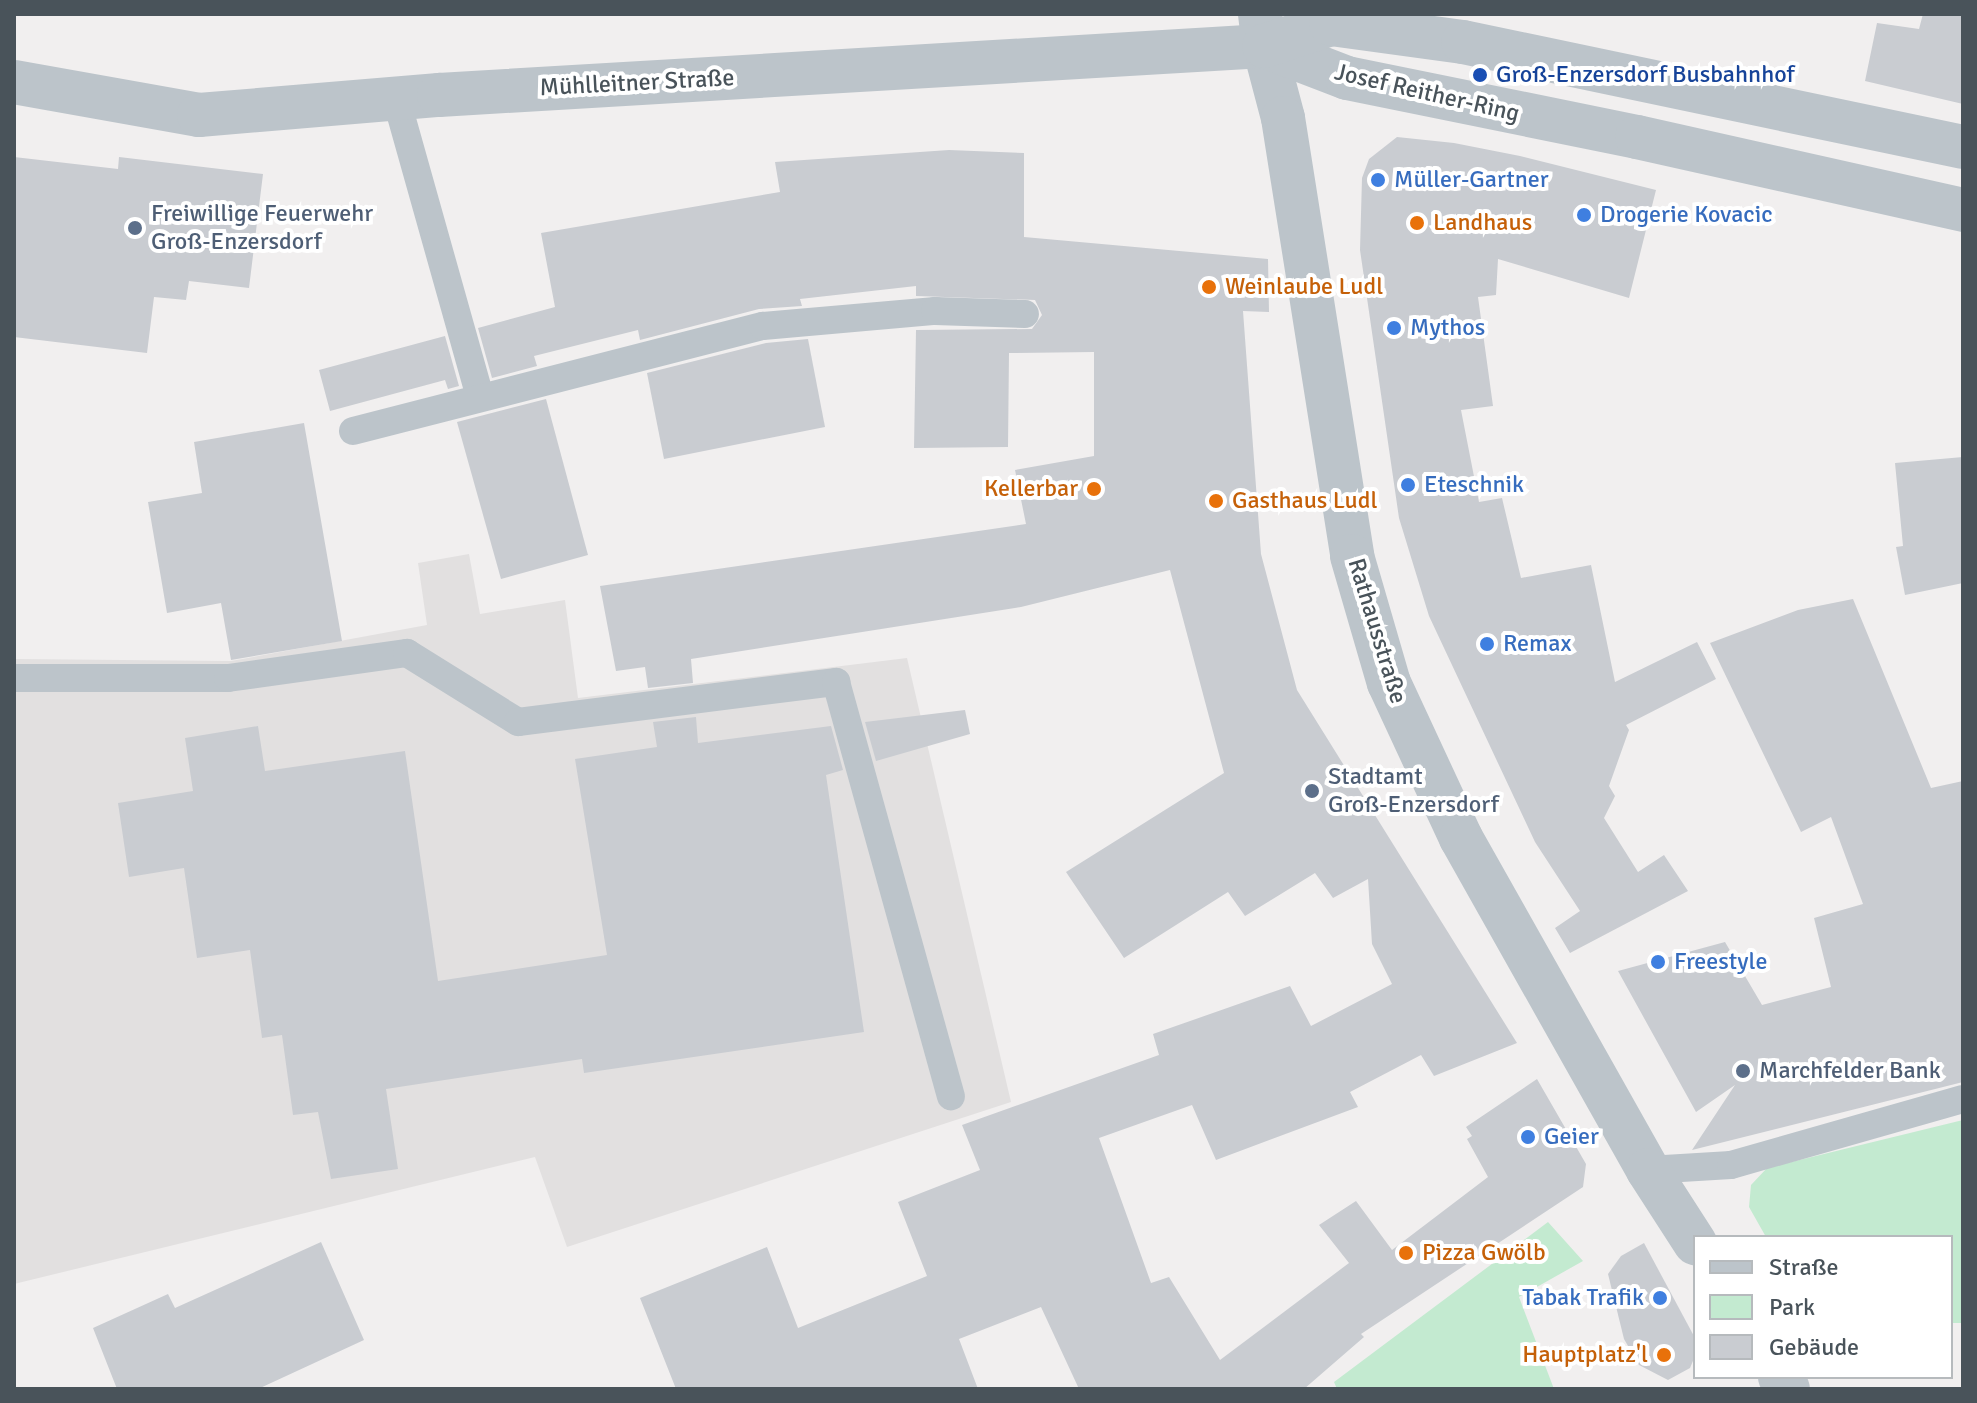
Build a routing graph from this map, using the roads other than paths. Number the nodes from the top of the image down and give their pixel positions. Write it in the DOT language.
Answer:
graph roads {
  1 [pos="1262,30"];
  2 [pos="14,82"];
  3 [pos="396,98"];
  4 [pos="1963,147"];
  5 [pos="1963,210"];
  6 [pos="1025,314"];
  7 [pos="480,397"];
  8 [pos="353,431"];
  9 [pos="14,678"];
  10 [pos="951,1096"];
  11 [pos="1963,1099"];
  12 [pos="1648,1170"];
  13 [pos="1693,1240"];
  1 -- 3 [label="street, Mühlleitner Straße"];
  1 -- 4 [label="street, Josef Reither-Ring"];
  1 -- 5 [label="street, Josef Reither-Ring"];
  1 -- 12 [label="street, Rathausstraße"];
  2 -- 3 [label="street, Mühlleitner Straße"];
  3 -- 7 [label="lane"];
  6 -- 7 [label="lane"];
  7 -- 8 [label="lane"];
  9 -- 10 [label="lane"];
  11 -- 12 [label="lane"];
  12 -- 13 [label="street, Rathausstraße"];
}
